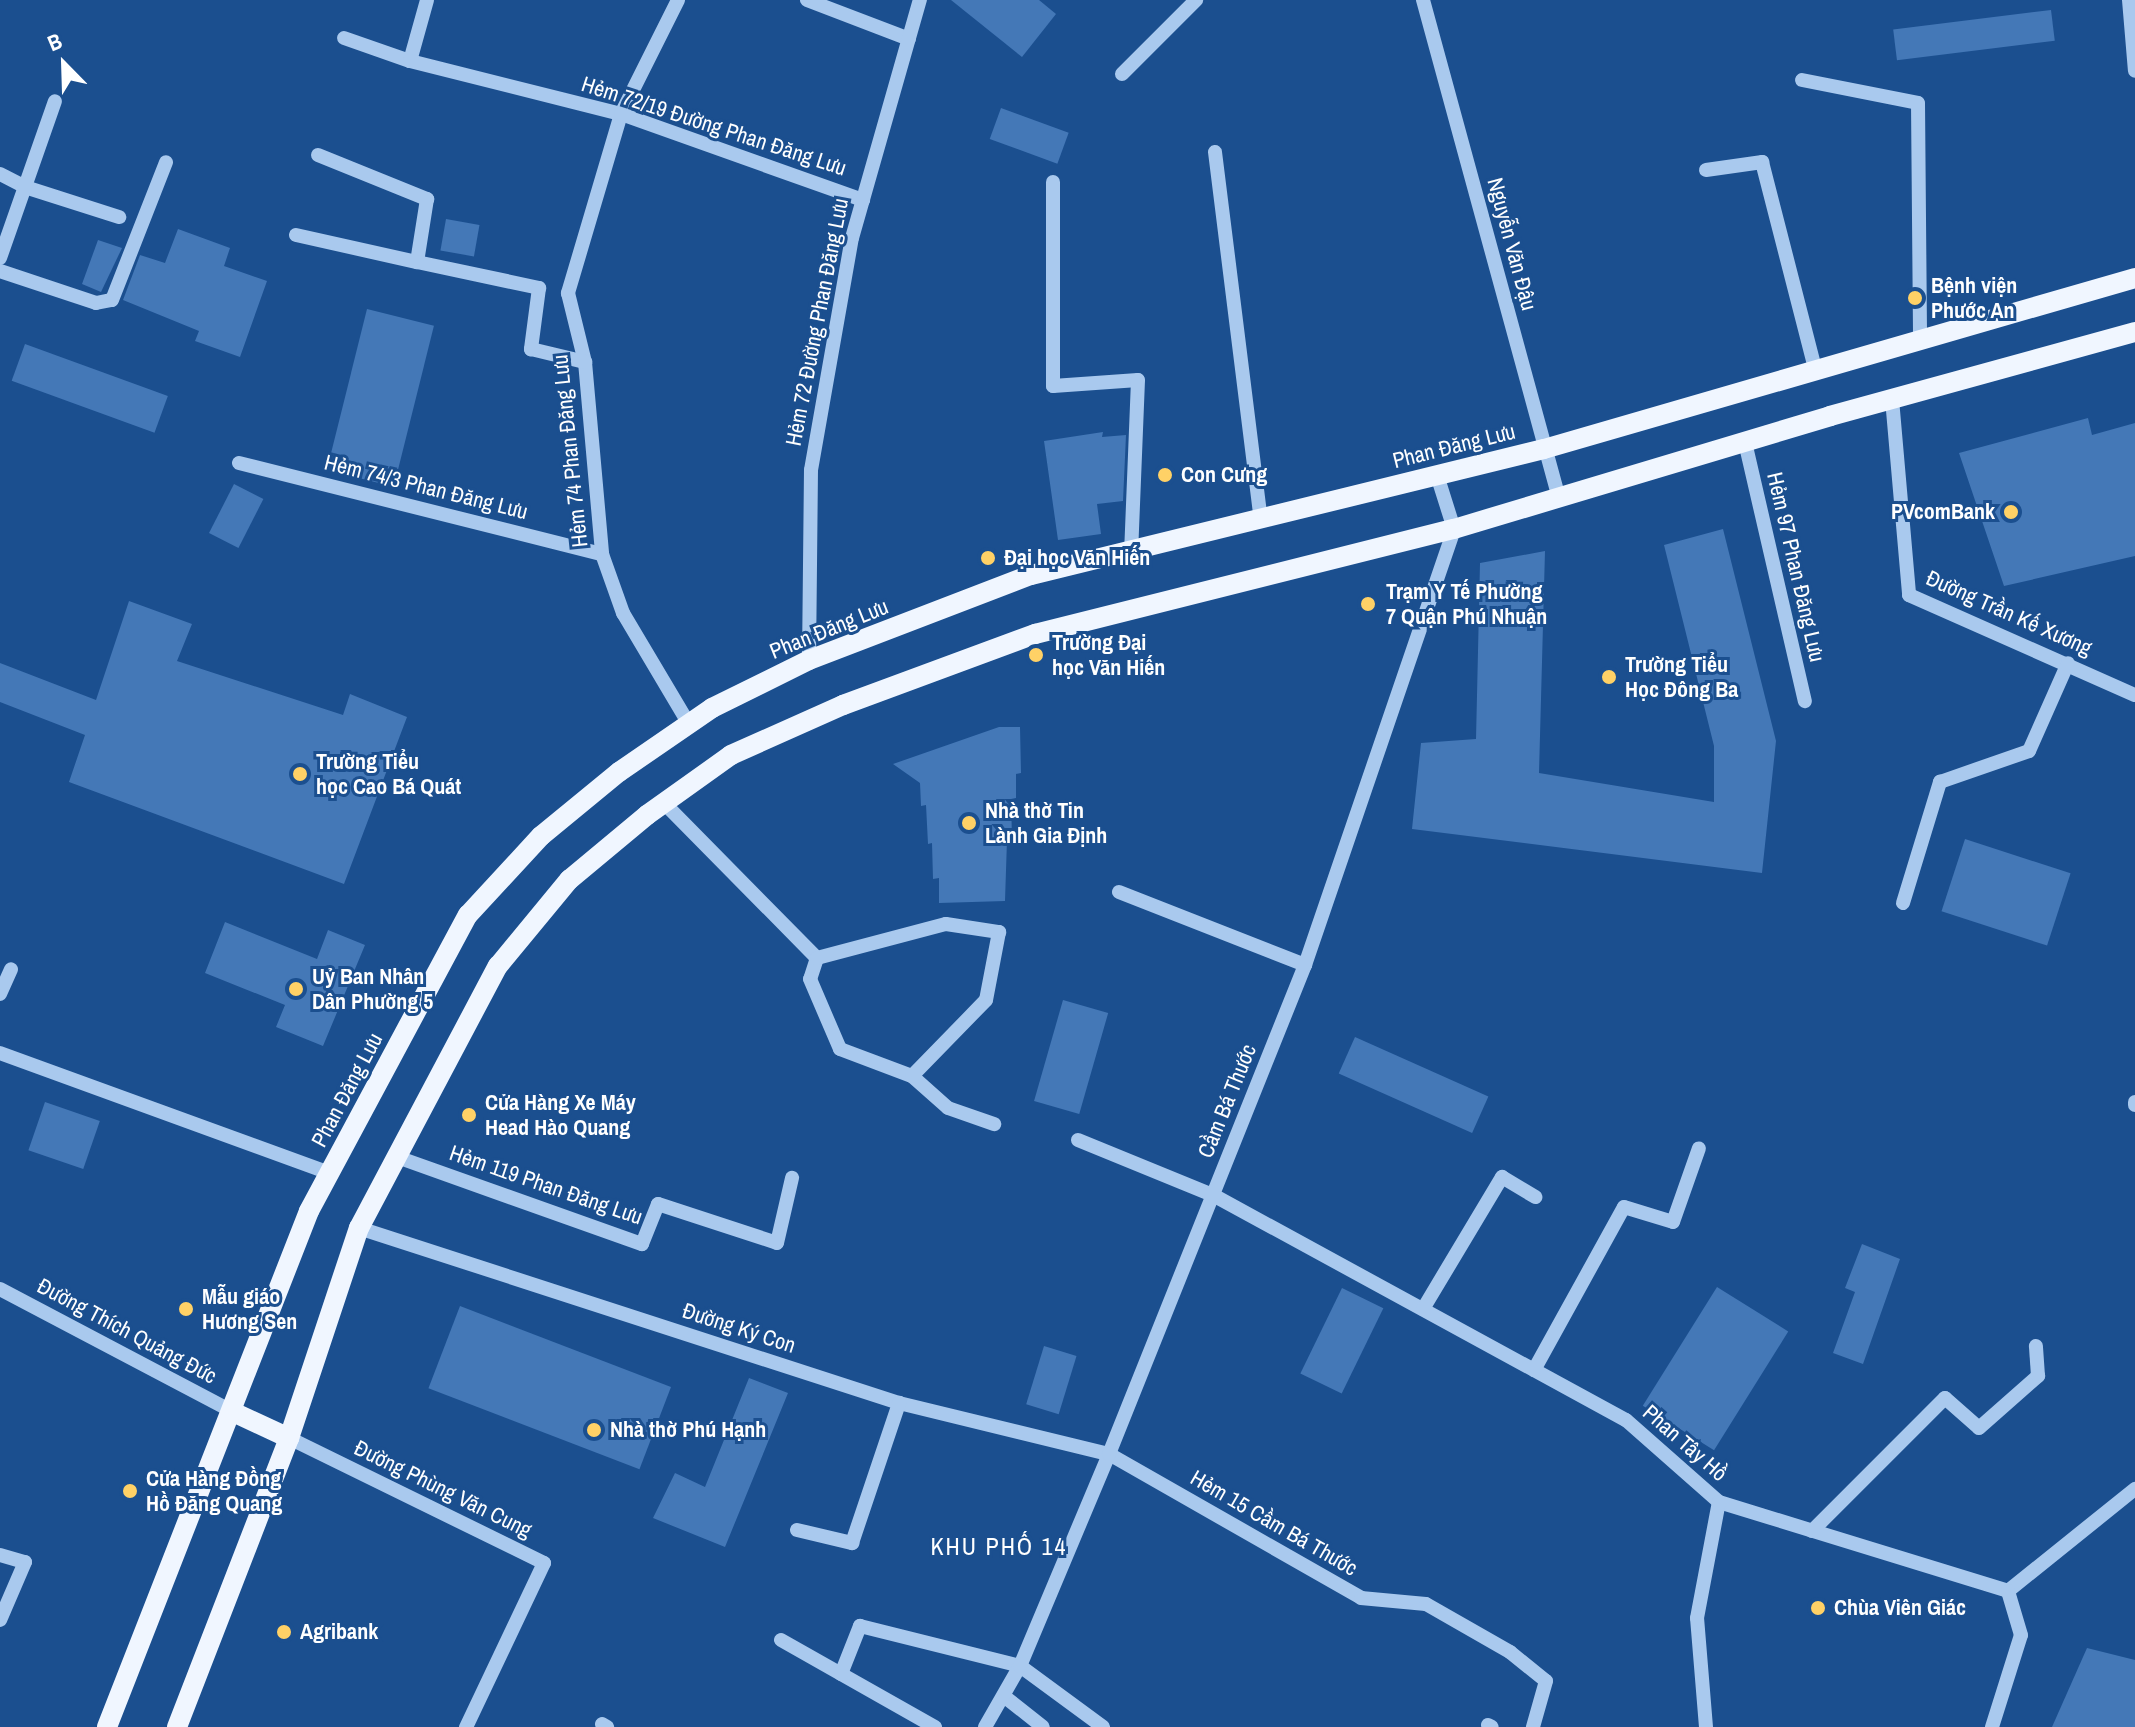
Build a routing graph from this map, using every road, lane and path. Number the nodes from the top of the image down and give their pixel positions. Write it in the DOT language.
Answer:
graph roads {
  1 [pos="427,0"];
  2 [pos="678,0"];
  3 [pos="807,0"];
  4 [pos="920,0"];
  5 [pos="1196,0"];
  6 [pos="1423,0"];
  7 [pos="2129,0"];
  8 [pos="344,38"];
  9 [pos="909,39"];
  10 [pos="410,61"];
  11 [pos="2135,71"];
  12 [pos="1122,74"];
  13 [pos="1802,80"];
  14 [pos="55,101"];
  15 [pos="621,114"];
  16 [pos="1215,152"];
  17 [pos="318,155"];
  18 [pos="166,162"];
  19 [pos="1706,170"];
  20 [pos="0,174"];
  21 [pos="1053,182"];
  22 [pos="25,187"];
  23 [pos="863,200"];
  24 [pos="119,217"];
  25 [pos="296,235"];
  26 [pos="0,258"];
  27 [pos="417,262"];
  28 [pos="0,271"];
  29 [pos="2135,278"];
  30 [pos="2135,332"];
  31 [pos="1920,339"];
  32 [pos="585,362"];
  33 [pos="1815,369"];
  34 [pos="1892,399"];
  35 [pos="1745,442"];
  36 [pos="1544,449"];
  37 [pos="239,463"];
  38 [pos="1437,475"];
  39 [pos="1559,498"];
  40 [pos="1261,519"];
  41 [pos="1454,529"];
  42 [pos="1131,551"];
  43 [pos="602,554"];
  44 [pos="809,660"];
  45 [pos="2068,663"];
  46 [pos="2135,695"];
  47 [pos="1805,701"];
  48 [pos="689,724"];
  49 [pos="664,803"];
  50 [pos="1119,892"];
  51 [pos="1903,903"];
  52 [pos="817,958"];
  53 [pos="1305,965"];
  54 [pos="11,969"];
  55 [pos="0,994"];
  56 [pos="0,1053"];
  57 [pos="912,1076"];
  58 [pos="994,1124"];
  59 [pos="1078,1140"];
  60 [pos="1699,1148"];
  61 [pos="397,1157"];
  62 [pos="330,1173"];
  63 [pos="792,1178"];
  64 [pos="1213,1195"];
  65 [pos="1535,1197"];
  66 [pos="359,1228"];
  67 [pos="0,1289"];
  68 [pos="1423,1309"];
  69 [pos="2036,1346"];
  70 [pos="1534,1370"];
  71 [pos="899,1403"];
  72 [pos="233,1412"];
  73 [pos="289,1438"];
  74 [pos="1109,1454"];
  75 [pos="2135,1489"];
  76 [pos="1719,1502"];
  77 [pos="797,1530"];
  78 [pos="1812,1531"];
  79 [pos="0,1555"];
  80 [pos="2008,1591"];
  81 [pos="0,1620"];
  82 [pos="781,1640"];
  83 [pos="1020,1666"];
  84 [pos="841,1674"];
  85 [pos="1005,1697"];
  86 [pos="107,1727"];
  87 [pos="177,1727"];
  88 [pos="466,1727"];
  89 [pos="935,1727"];
  90 [pos="985,1727"];
  91 [pos="1043,1727"];
  92 [pos="1103,1727"];
  93 [pos="1533,1727"];
  94 [pos="1706,1727"];
  95 [pos="1992,1727"];
  1 -- 10 [label="street"];
  2 -- 15 [label="street, Hẻm 74 Phan Đăng Lưu"];
  3 -- 9 [label="street"];
  4 -- 9 [label="street, Hẻm 72 Đường Phan Đăng Lưu"];
  5 -- 12 [label="street"];
  6 -- 36 [label="street, Nguyễn Văn Đậu"];
  7 -- 11 [label="street"];
  8 -- 10 [label="street, Hẻm 72/19 Đường Phan Đăng Lưu"];
  9 -- 23 [label="street, Hẻm 72 Đường Phan Đăng Lưu"];
  10 -- 15 [label="street, Hẻm 72/19 Đường Phan Đăng Lưu"];
  13 -- 31 [label="street"];
  14 -- 22 [label="street"];
  15 -- 23 [label="street, Hẻm 72/19 Đường Phan Đăng Lưu"];
  15 -- 32 [label="street, Hẻm 74 Phan Đăng Lưu"];
  16 -- 40 [label="street"];
  17 -- 27 [label="street"];
  18 -- 28 [label="street"];
  19 -- 33 [label="street"];
  20 -- 22 [label="street"];
  21 -- 42 [label="street"];
  22 -- 24 [label="street"];
  22 -- 26 [label="street"];
  23 -- 44 [label="street, Hẻm 72 Đường Phan Đăng Lưu"];
  25 -- 27 [label="street"];
  27 -- 32 [label="street"];
  29 -- 31 [label="main road, Phan Đăng Lưu"];
  30 -- 34 [label="main road"];
  31 -- 33 [label="main road, Phan Đăng Lưu"];
  32 -- 43 [label="street, Hẻm 74 Phan Đăng Lưu"];
  33 -- 36 [label="main road, Phan Đăng Lưu"];
  34 -- 35 [label="main road"];
  34 -- 45 [label="street, Đường Trần Kế Xương"];
  35 -- 39 [label="main road"];
  35 -- 47 [label="street, Hẻm 97 Phan Đăng Lưu"];
  36 -- 38 [label="main road, Phan Đăng Lưu"];
  36 -- 39 [label="street, Nguyễn Văn Đậu"];
  37 -- 43 [label="street, Hẻm 74/3 Phan Đăng Lưu"];
  38 -- 40 [label="main road, Phan Đăng Lưu"];
  38 -- 41 [label="street"];
  39 -- 41 [label="main road"];
  40 -- 42 [label="main road, Phan Đăng Lưu"];
  41 -- 49 [label="main road"];
  41 -- 53 [label="street, Cầm Bá Thước"];
  42 -- 44 [label="main road, Phan Đăng Lưu"];
  43 -- 48 [label="street, Hẻm 74 Phan Đăng Lưu"];
  44 -- 48 [label="main road, Phan Đăng Lưu"];
  45 -- 46 [label="street, Đường Trần Kế Xương"];
  45 -- 51 [label="street"];
  48 -- 62 [label="main road, Phan Đăng Lưu"];
  49 -- 52 [label="street"];
  49 -- 61 [label="main road"];
  50 -- 53 [label="street"];
  52 -- 57 [label="street"];
  52 -- 57 [label="street"];
  53 -- 64 [label="street, Cầm Bá Thước"];
  54 -- 55 [label="street"];
  56 -- 62 [label="street"];
  57 -- 58 [label="street"];
  59 -- 64 [label="street, Phan Tây Hồ"];
  60 -- 70 [label="street"];
  61 -- 63 [label="street, Hẻm 119 Phan Đăng Lưu"];
  61 -- 66 [label="main road"];
  62 -- 72 [label="main road, Phan Đăng Lưu"];
  64 -- 68 [label="street, Phan Tây Hồ"];
  64 -- 74 [label="street, Cầm Bá Thước"];
  65 -- 68 [label="street"];
  66 -- 71 [label="street, Đường Ký Con"];
  66 -- 73 [label="main road"];
  67 -- 72 [label="street, Đường Thích Quảng Đức"];
  68 -- 70 [label="street, Phan Tây Hồ"];
  69 -- 78 [label="street"];
  70 -- 76 [label="street, Phan Tây Hồ"];
  71 -- 74 [label="street, Đường Ký Con"];
  71 -- 77 [label="street"];
  72 -- 73 [label="main road"];
  72 -- 86 [label="main road, Phan Đăng Lưu"];
  73 -- 87 [label="main road"];
  73 -- 88 [label="street, Đường Phùng Văn Cung"];
  74 -- 83 [label="street, Cầm Bá Thước"];
  74 -- 93 [label="street, Hẻm 15 Cầm Bá Thước"];
  75 -- 80 [label="street"];
  76 -- 78 [label="street, Phan Tây Hồ"];
  76 -- 94 [label="street"];
  78 -- 80 [label="street, Phan Tây Hồ"];
  79 -- 81 [label="street"];
  80 -- 95 [label="street"];
  82 -- 84 [label="street"];
  83 -- 84 [label="street"];
  83 -- 85 [label="street, Cầm Bá Thước"];
  83 -- 92 [label="street"];
  84 -- 89 [label="street"];
  85 -- 90 [label="street, Cầm Bá Thước"];
  85 -- 91 [label="street"];
}
